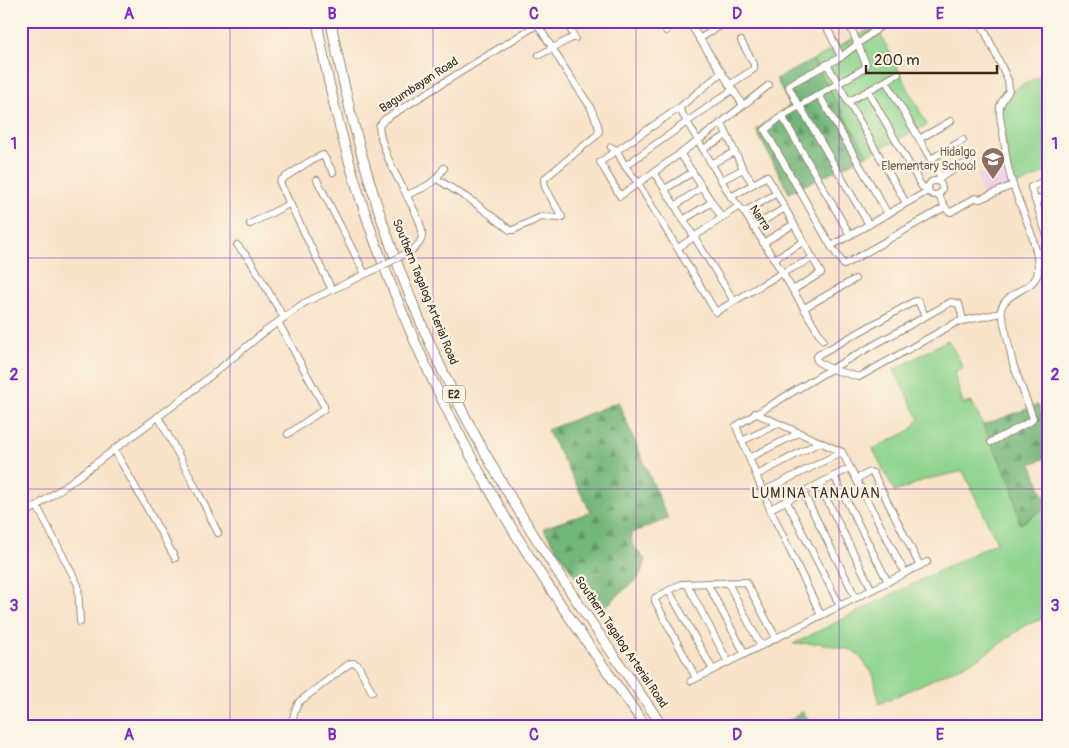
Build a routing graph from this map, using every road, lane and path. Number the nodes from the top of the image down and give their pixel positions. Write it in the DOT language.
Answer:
graph roads {
  1 [pos="317,21"];
  2 [pos="331,21"];
  3 [pos="566,21"];
  4 [pos="660,21"];
  5 [pos="824,21"];
  6 [pos="848,21"];
  7 [pos="871,21"];
  8 [pos="888,21"];
  9 [pos="980,21"];
  10 [pos="690,22"];
  11 [pos="541,23"];
  12 [pos="723,24"];
  13 [pos="666,31"];
  14 [pos="875,31"];
  15 [pos="699,39"];
  16 [pos="741,41"];
  17 [pos="858,44"];
  18 [pos="552,47"];
  19 [pos="539,55"];
  20 [pos="841,57"];
  21 [pos="827,64"];
  22 [pos="722,72"];
  23 [pos="898,74"];
  24 [pos="886,81"];
  25 [pos="838,84"];
  26 [pos="769,85"];
  27 [pos="731,87"];
  28 [pos="868,91"];
  29 [pos="818,95"];
  30 [pos="848,102"];
  31 [pos="743,105"];
  32 [pos="799,106"];
  33 [pos="680,108"];
  34 [pos="782,116"];
  35 [pos="951,121"];
  36 [pos="688,122"];
  37 [pos="722,124"];
  38 [pos="726,136"];
  39 [pos="919,139"];
  40 [pos="963,140"];
  41 [pos="698,141"];
  42 [pos="614,149"];
  43 [pos="703,149"];
  44 [pos="735,152"];
  45 [pos="680,153"];
  46 [pos="930,159"];
  47 [pos="970,161"];
  48 [pos="711,164"];
  49 [pos="625,166"];
  50 [pos="444,168"];
  51 [pos="743,169"];
  52 [pos="333,172"];
  53 [pos="654,172"];
  54 [pos="692,172"];
  55 [pos="1048,178"];
  56 [pos="437,179"];
  57 [pos="939,179"];
  58 [pos="317,180"];
  59 [pos="722,180"];
  60 [pos="638,183"];
  61 [pos="753,184"];
  62 [pos="1013,185"];
  63 [pos="702,187"];
  64 [pos="665,189"];
  65 [pos="928,190"];
  66 [pos="777,193"];
  67 [pos="407,195"];
  68 [pos="938,195"];
  69 [pos="1048,195"];
  70 [pos="731,197"];
  71 [pos="1035,200"];
  72 [pos="712,202"];
  73 [pos="906,203"];
  74 [pos="290,204"];
  75 [pos="675,206"];
  76 [pos="739,206"];
  77 [pos="946,207"];
  78 [pos="785,208"];
  79 [pos="744,212"];
  80 [pos="888,214"];
  81 [pos="1048,216"];
  82 [pos="722,218"];
  83 [pos="1041,219"];
  84 [pos="683,220"];
  85 [pos="250,224"];
  86 [pos="794,224"];
  87 [pos="869,225"];
  88 [pos="753,227"];
  89 [pos="850,235"];
  90 [pos="1047,235"];
  91 [pos="694,237"];
  92 [pos="803,242"];
  93 [pos="763,243"];
  94 [pos="237,245"];
  95 [pos="831,246"];
  96 [pos="678,248"];
  97 [pos="1048,257"];
  98 [pos="813,258"];
  99 [pos="774,259"];
  100 [pos="1038,262"];
  101 [pos="368,273"];
  102 [pos="782,273"];
  103 [pos="855,279"];
  104 [pos="332,290"];
  105 [pos="793,290"];
  106 [pos="734,301"];
  107 [pos="804,308"];
  108 [pos="1001,314"];
  109 [pos="925,316"];
  110 [pos="281,320"];
  111 [pos="963,320"];
  112 [pos="823,340"];
  113 [pos="831,369"];
  114 [pos="755,413"];
  115 [pos="158,416"];
  116 [pos="778,424"];
  117 [pos="799,433"];
  118 [pos="288,434"];
  119 [pos="742,441"];
  120 [pos="820,442"];
  121 [pos="991,442"];
  122 [pos="114,449"];
  123 [pos="842,452"];
  124 [pos="749,458"];
  125 [pos="850,468"];
  126 [pos="756,475"];
  127 [pos="834,476"];
  128 [pos="856,479"];
  129 [pos="819,484"];
  130 [pos="764,492"];
  131 [pos="803,492"];
  132 [pos="786,500"];
  133 [pos="37,506"];
  134 [pos="770,509"];
  135 [pos="21,517"];
  136 [pos="218,533"];
  137 [pos="176,558"];
  138 [pos="927,562"];
  139 [pos="920,566"];
  140 [pos="905,573"];
  141 [pos="888,582"];
  142 [pos="707,583"];
  143 [pos="728,583"];
  144 [pos="686,584"];
  145 [pos="669,590"];
  146 [pos="872,590"];
  147 [pos="856,598"];
  148 [pos="840,606"];
  149 [pos="822,615"];
  150 [pos="80,622"];
  151 [pos="776,638"];
  152 [pos="761,646"];
  153 [pos="745,654"];
  154 [pos="728,662"];
  155 [pos="713,670"];
  156 [pos="372,692"];
  157 [pos="291,727"];
  158 [pos="646,727"];
  159 [pos="663,727"];
  1 -- 158 [label="highway, E2"];
  2 -- 159 [label="highway, Southern Tagalog Arterial Road / E2"];
  3 -- 18 [label="street"];
  4 -- 13 [label="street"];
  5 -- 20 [label="street"];
  6 -- 17 [label="street"];
  7 -- 14 [label="street"];
  8 -- 14 [label="street"];
  9 -- 62 [label="street"];
  10 -- 15 [label="street"];
  11 -- 18 [label="street"];
  11 -- 67 [label="street, Bagumbayan Road"];
  12 -- 15 [label="street"];
  14 -- 17 [label="street"];
  15 -- 22 [label="street"];
  16 -- 27 [label="street"];
  17 -- 20 [label="street"];
  17 -- 25 [label="street"];
  18 -- 19 [label="street"];
  18 -- 56 [label="street"];
  20 -- 21 [label="street"];
  21 -- 25 [label="street"];
  21 -- 32 [label="street"];
  22 -- 27 [label="street"];
  22 -- 33 [label="street"];
  23 -- 24 [label="street"];
  24 -- 28 [label="street"];
  24 -- 39 [label="street"];
  25 -- 29 [label="street"];
  25 -- 30 [label="street"];
  26 -- 31 [label="street"];
  27 -- 31 [label="street"];
  27 -- 36 [label="street"];
  28 -- 30 [label="street"];
  28 -- 65 [label="street"];
  29 -- 32 [label="street"];
  29 -- 80 [label="street"];
  30 -- 73 [label="street"];
  31 -- 37 [label="street"];
  32 -- 34 [label="street"];
  32 -- 87 [label="street"];
  33 -- 36 [label="street, Narra"];
  33 -- 42 [label="street"];
  34 -- 89 [label="street"];
  34 -- 95 [label="street"];
  35 -- 39 [label="street"];
  36 -- 41 [label="street, Narra"];
  36 -- 49 [label="street"];
  37 -- 38 [label="street"];
  37 -- 41 [label="street"];
  38 -- 43 [label="street"];
  38 -- 44 [label="street"];
  39 -- 46 [label="street"];
  40 -- 46 [label="street"];
  41 -- 43 [label="street, Narra"];
  41 -- 45 [label="street"];
  42 -- 49 [label="street"];
  42 -- 60 [label="street"];
  43 -- 48 [label="street, Narra"];
  44 -- 48 [label="street"];
  44 -- 51 [label="street"];
  45 -- 53 [label="street"];
  45 -- 54 [label="street"];
  46 -- 57 [label="street"];
  47 -- 57 [label="street"];
  48 -- 59 [label="street, Narra"];
  49 -- 60 [label="street"];
  50 -- 56 [label="street"];
  51 -- 59 [label="street"];
  51 -- 61 [label="street"];
  52 -- 74 [label="street"];
  53 -- 60 [label="street"];
  53 -- 64 [label="street"];
  54 -- 63 [label="street"];
  54 -- 64 [label="street"];
  55 -- 71 [label="street"];
  56 -- 67 [label="street"];
  57 -- 65 [label="street"];
  57 -- 68 [label="street"];
  58 -- 101 [label="street"];
  59 -- 70 [label="street, Narra"];
  60 -- 96 [label="street"];
  61 -- 66 [label="street"];
  61 -- 70 [label="street"];
  62 -- 77 [label="street"];
  62 -- 100 [label="street"];
  63 -- 72 [label="street"];
  63 -- 75 [label="street"];
  64 -- 75 [label="street"];
  65 -- 68 [label="street"];
  65 -- 73 [label="street"];
  66 -- 78 [label="street"];
  66 -- 79 [label="street"];
  67 -- 101 [label="street, Bagumbayan Road, bridge"];
  68 -- 77 [label="street"];
  69 -- 71 [label="street"];
  70 -- 76 [label="street, Narra"];
  71 -- 83 [label="street"];
  72 -- 82 [label="street"];
  72 -- 84 [label="street"];
  73 -- 80 [label="street"];
  74 -- 85 [label="street"];
  74 -- 104 [label="street"];
  75 -- 84 [label="street"];
  76 -- 79 [label="street, Narra"];
  76 -- 82 [label="street"];
  77 -- 95 [label="street"];
  78 -- 86 [label="street"];
  78 -- 88 [label="street"];
  79 -- 88 [label="street, Narra"];
  80 -- 87 [label="street"];
  81 -- 83 [label="street"];
  82 -- 91 [label="street"];
  83 -- 90 [label="street"];
  84 -- 91 [label="street"];
  86 -- 92 [label="street"];
  86 -- 93 [label="street"];
  87 -- 89 [label="street"];
  88 -- 93 [label="street, Narra"];
  89 -- 95 [label="street"];
  91 -- 96 [label="street"];
  91 -- 106 [label="street"];
  92 -- 98 [label="street"];
  92 -- 99 [label="street"];
  93 -- 99 [label="street, Narra"];
  94 -- 110 [label="street"];
  96 -- 106 [label="street"];
  97 -- 100 [label="street"];
  98 -- 102 [label="street"];
  98 -- 105 [label="street"];
  99 -- 102 [label="street, Narra"];
  100 -- 108 [label="street"];
  101 -- 104 [label="street"];
  102 -- 105 [label="street, Narra"];
  102 -- 106 [label="street"];
  103 -- 107 [label="street"];
  104 -- 110 [label="street"];
  105 -- 107 [label="street, Narra"];
  107 -- 112 [label="street, Narra"];
  108 -- 111 [label="street"];
  108 -- 121 [label="street"];
  109 -- 111 [label="street"];
  109 -- 113 [label="street"];
  109 -- 113 [label="street"];
  110 -- 115 [label="street"];
  110 -- 118 [label="street"];
  111 -- 113 [label="street"];
  113 -- 114 [label="street"];
  114 -- 116 [label="street"];
  114 -- 119 [label="street"];
  115 -- 122 [label="street"];
  115 -- 136 [label="street"];
  116 -- 117 [label="street"];
  116 -- 119 [label="street"];
  117 -- 120 [label="street"];
  117 -- 124 [label="street"];
  119 -- 124 [label="street"];
  120 -- 123 [label="street"];
  120 -- 126 [label="street"];
  122 -- 133 [label="street"];
  122 -- 137 [label="street"];
  123 -- 125 [label="street"];
  123 -- 130 [label="street"];
  124 -- 126 [label="street"];
  125 -- 127 [label="street"];
  125 -- 128 [label="street"];
  126 -- 130 [label="street"];
  127 -- 129 [label="street"];
  127 -- 141 [label="street"];
  128 -- 139 [label="street"];
  128 -- 140 [label="street"];
  129 -- 131 [label="street"];
  129 -- 146 [label="street"];
  130 -- 134 [label="street"];
  131 -- 132 [label="street"];
  131 -- 147 [label="street"];
  132 -- 134 [label="street"];
  132 -- 148 [label="street"];
  133 -- 135 [label="street"];
  133 -- 150 [label="street"];
  134 -- 149 [label="street"];
  138 -- 139 [label="street"];
  139 -- 140 [label="street"];
  140 -- 141 [label="street"];
  141 -- 146 [label="street"];
  142 -- 143 [label="street"];
  142 -- 144 [label="street"];
  142 -- 153 [label="street"];
  143 -- 151 [label="street"];
  143 -- 152 [label="street"];
  144 -- 145 [label="street"];
  144 -- 154 [label="street"];
  145 -- 155 [label="street"];
  145 -- 155 [label="street"];
  146 -- 147 [label="street"];
  147 -- 148 [label="street"];
  148 -- 149 [label="street"];
  149 -- 151 [label="street"];
  151 -- 152 [label="street"];
  152 -- 153 [label="street"];
  153 -- 154 [label="street"];
  154 -- 155 [label="street"];
  156 -- 157 [label="street"];
}
